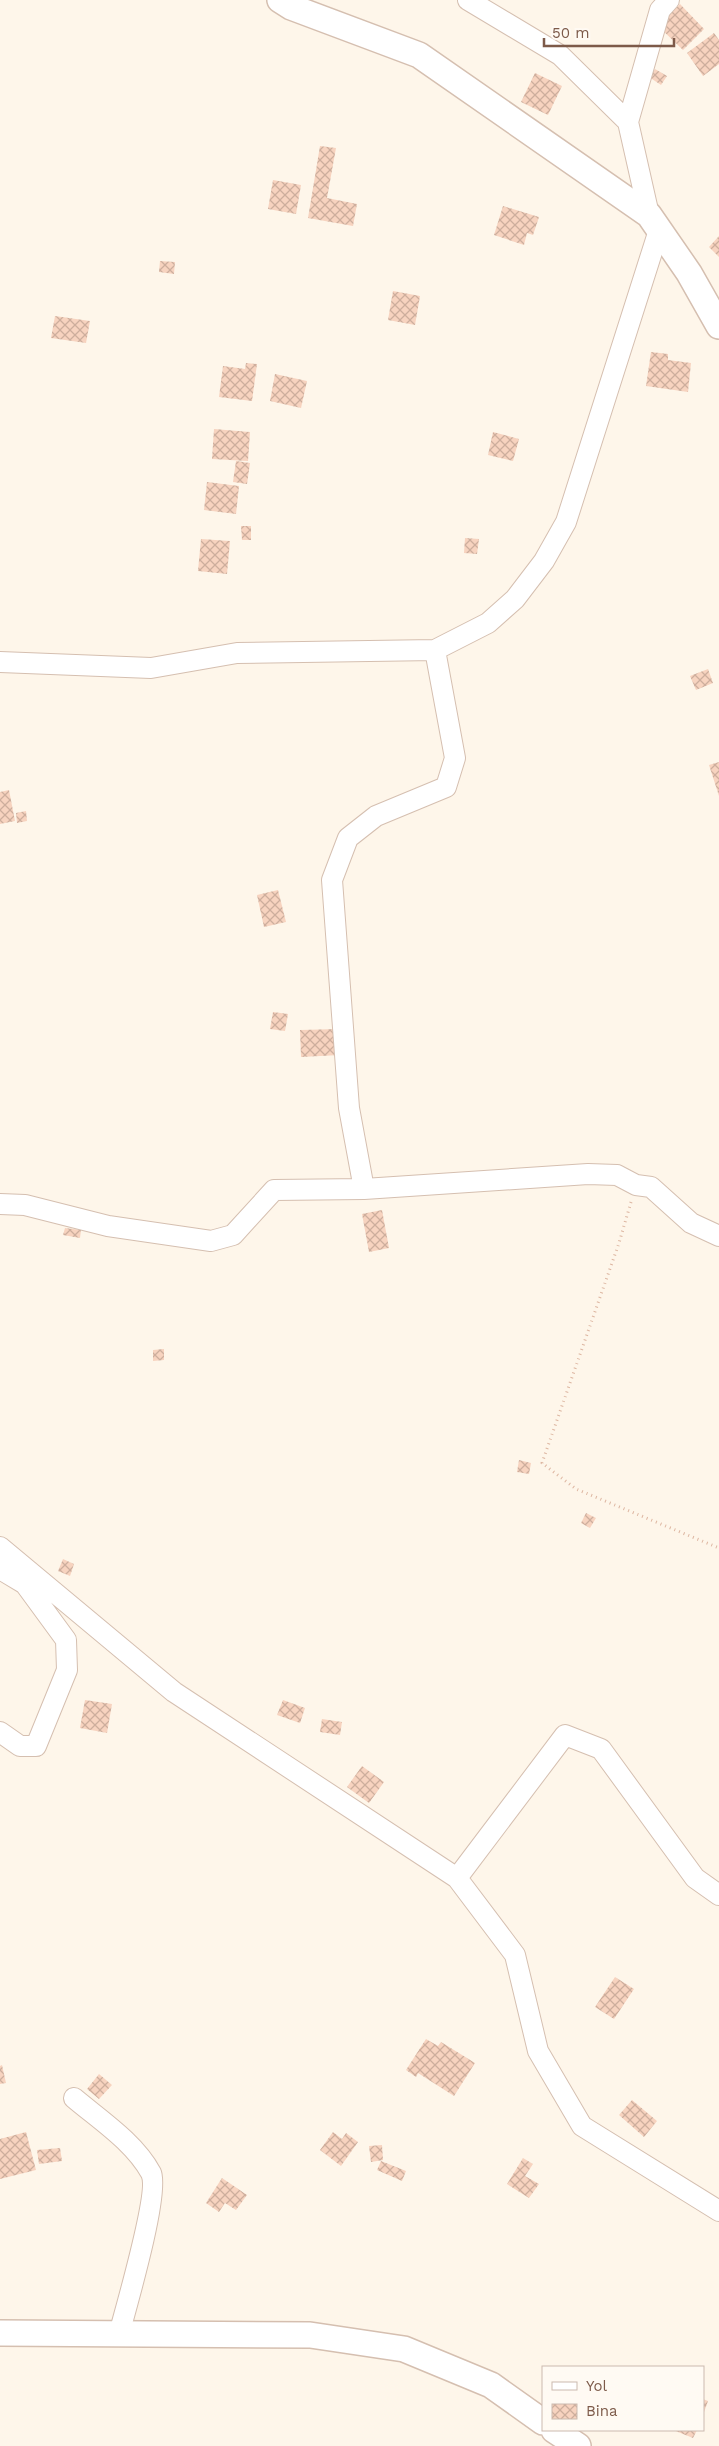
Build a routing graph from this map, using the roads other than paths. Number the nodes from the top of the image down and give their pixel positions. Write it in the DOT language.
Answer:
graph roads {
  1 [pos="280,0"];
  2 [pos="468,0"];
  3 [pos="669,0"];
  4 [pos="628,122"];
  5 [pos="654,223"];
  6 [pos="719,326"];
  7 [pos="434,650"];
  8 [pos="0,662"];
  9 [pos="364,1189"];
  10 [pos="0,1204"];
  11 [pos="719,1236"];
  12 [pos="0,1547"];
  13 [pos="0,1569"];
  14 [pos="0,1732"];
  15 [pos="457,1878"];
  16 [pos="719,1895"];
  17 [pos="74,2098"];
  18 [pos="719,2210"];
  19 [pos="0,2333"];
  20 [pos="119,2334"];
  21 [pos="542,2421"];
  22 [pos="556,2431"];
  23 [pos="578,2446"];
  1 -- 5 [label="street"];
  2 -- 4 [label="street"];
  3 -- 4 [label="street"];
  4 -- 5 [label="street"];
  5 -- 6 [label="street"];
  5 -- 7 [label="street"];
  7 -- 8 [label="street"];
  7 -- 9 [label="street"];
  9 -- 10 [label="street"];
  9 -- 11 [label="street"];
  12 -- 15 [label="street"];
  13 -- 14 [label="street"];
  15 -- 16 [label="street"];
  15 -- 18 [label="street"];
  17 -- 20 [label="street"];
  19 -- 20 [label="street"];
  20 -- 21 [label="street"];
  22 -- 23 [label="street"];
}
